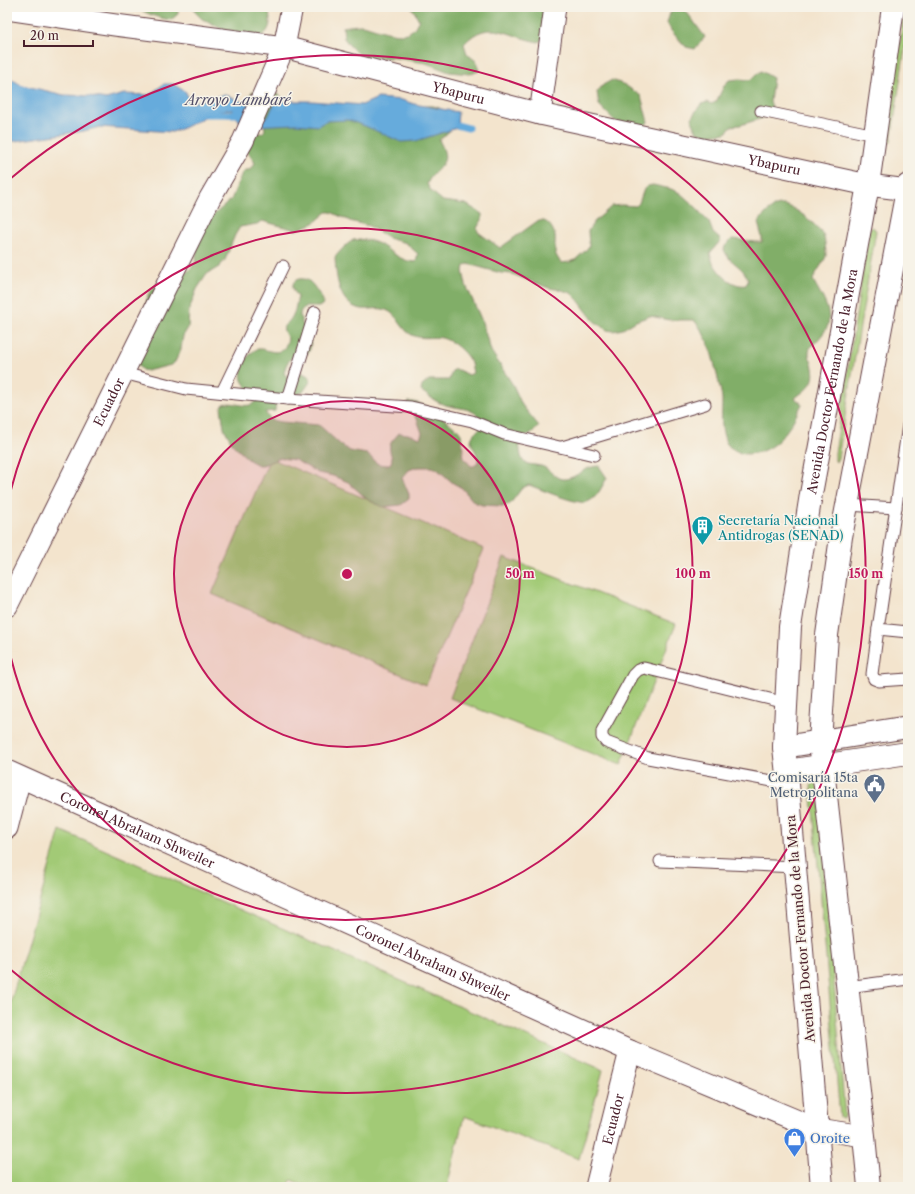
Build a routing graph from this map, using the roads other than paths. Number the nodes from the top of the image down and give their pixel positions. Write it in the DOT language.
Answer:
graph roads {
  1 [pos="292,7"];
  2 [pos="555,7"];
  3 [pos="893,7"];
  4 [pos="7,8"];
  5 [pos="284,47"];
  6 [pos="761,111"];
  7 [pos="540,114"];
  8 [pos="874,135"];
  9 [pos="868,185"];
  10 [pos="908,188"];
  11 [pos="283,266"];
  12 [pos="315,312"];
  13 [pos="123,372"];
  14 [pos="222,392"];
  15 [pos="288,399"];
  16 [pos="705,404"];
  17 [pos="908,425"];
  18 [pos="561,447"];
  19 [pos="594,455"];
  20 [pos="847,505"];
  21 [pos="896,508"];
  22 [pos="7,606"];
  23 [pos="878,629"];
  24 [pos="908,632"];
  25 [pos="908,679"];
  26 [pos="786,703"];
  27 [pos="908,727"];
  28 [pos="820,742"];
  29 [pos="784,747"];
  30 [pos="908,753"];
  31 [pos="822,766"];
  32 [pos="14,775"];
  33 [pos="787,778"];
  34 [pos="7,828"];
  35 [pos="660,860"];
  36 [pos="795,867"];
  37 [pos="908,979"];
  38 [pos="847,987"];
  39 [pos="630,1051"];
  40 [pos="817,1129"];
  41 [pos="864,1136"];
  42 [pos="596,1187"];
  43 [pos="822,1187"];
  44 [pos="869,1187"];
  1 -- 5 [label="street"];
  2 -- 7 [label="street"];
  3 -- 8 [label="main road, Avenida Doctor Fernando de la Mora"];
  4 -- 5 [label="street, Ybapuru"];
  5 -- 7 [label="street, Ybapuru"];
  5 -- 13 [label="street, Ecuador"];
  6 -- 8 [label="lane"];
  7 -- 9 [label="street, Ybapuru"];
  8 -- 9 [label="main road, Avenida Doctor Fernando de la Mora"];
  9 -- 10 [label="street, Ybapuru"];
  9 -- 26 [label="main road, Avenida Doctor Fernando de la Mora"];
  10 -- 20 [label="main road"];
  11 -- 14 [label="lane"];
  12 -- 15 [label="lane"];
  13 -- 14 [label="lane"];
  13 -- 22 [label="street, Ecuador"];
  14 -- 15 [label="lane"];
  15 -- 18 [label="lane"];
  16 -- 18 [label="lane"];
  17 -- 21 [label="lane"];
  18 -- 19 [label="lane"];
  20 -- 21 [label="lane"];
  20 -- 28 [label="main road"];
  21 -- 23 [label="lane"];
  23 -- 24 [label="lane"];
  23 -- 25 [label="lane"];
  26 -- 29 [label="main road, Avenida Doctor Fernando de la Mora"];
  26 -- 33 [label="lane"];
  27 -- 28 [label="main road"];
  28 -- 29 [label="main road"];
  28 -- 31 [label="main road"];
  29 -- 33 [label="main road, Avenida Doctor Fernando de la Mora"];
  30 -- 31 [label="main road"];
  31 -- 33 [label="main road"];
  31 -- 38 [label="main road"];
  32 -- 34 [label="street"];
  32 -- 39 [label="street, Coronel Abraham Shweiler"];
  33 -- 36 [label="main road, Avenida Doctor Fernando de la Mora"];
  35 -- 36 [label="lane"];
  36 -- 40 [label="main road, Avenida Doctor Fernando de la Mora"];
  37 -- 38 [label="lane"];
  38 -- 41 [label="main road"];
  39 -- 40 [label="street, Coronel Abraham Shweiler"];
  39 -- 42 [label="street, Ecuador"];
  40 -- 41 [label="street, Coronel Abraham Shweiler"];
  40 -- 43 [label="main road, Avenida Doctor Fernando de la Mora"];
  41 -- 44 [label="main road"];
}
